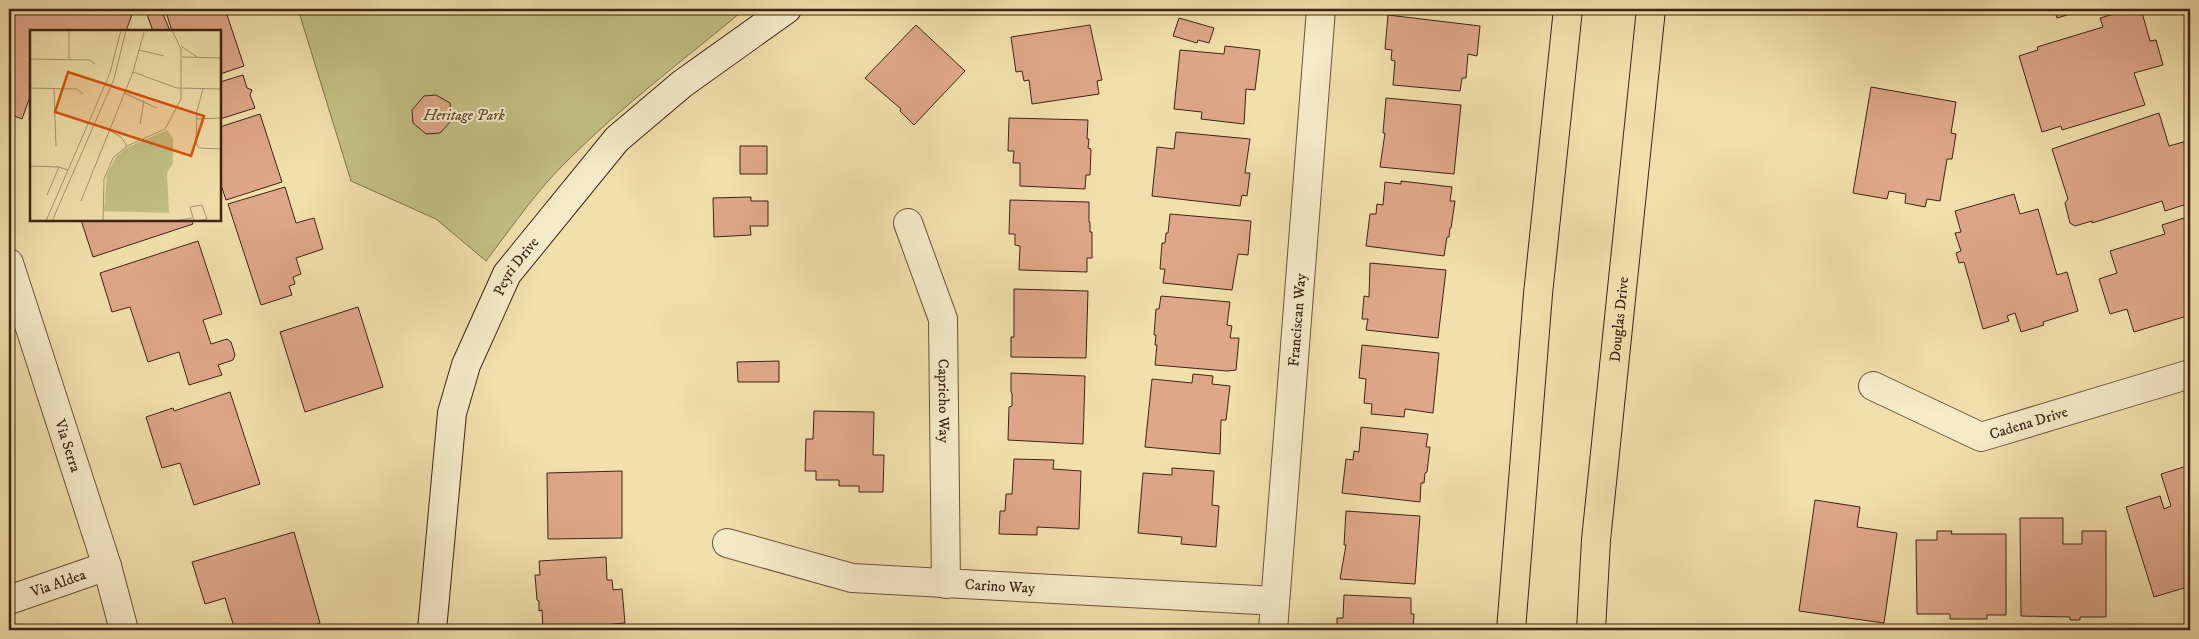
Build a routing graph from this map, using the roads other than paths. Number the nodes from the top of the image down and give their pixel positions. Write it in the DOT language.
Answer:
graph roads {
  1 [pos="787,9"];
  2 [pos="1321,9"];
  3 [pos="1568,9"];
  4 [pos="1651,9"];
  5 [pos="908,223"];
  6 [pos="9,262"];
  7 [pos="2190,374"];
  8 [pos="1873,386"];
  9 [pos="728,543"];
  10 [pos="108,566"];
  11 [pos="946,584"];
  12 [pos="9,600"];
  13 [pos="1275,601"];
  14 [pos="124,630"];
  15 [pos="432,630"];
  16 [pos="1273,630"];
  17 [pos="1510,630"];
  18 [pos="1591,630"];
  1 -- 15 [label="street, Peyri Drive"];
  2 -- 13 [label="street, Franciscan Way"];
  3 -- 17 [label="main road"];
  4 -- 18 [label="main road, Douglas Drive"];
  5 -- 11 [label="street, Capricho Way"];
  6 -- 10 [label="street, Via Serra"];
  7 -- 8 [label="street, Cadena Drive"];
  9 -- 11 [label="street, Carino Way"];
  10 -- 12 [label="street, Via Aldea"];
  10 -- 14 [label="street, Via Serra"];
  11 -- 13 [label="street, Carino Way"];
  13 -- 16 [label="street, Franciscan Way"];
}
